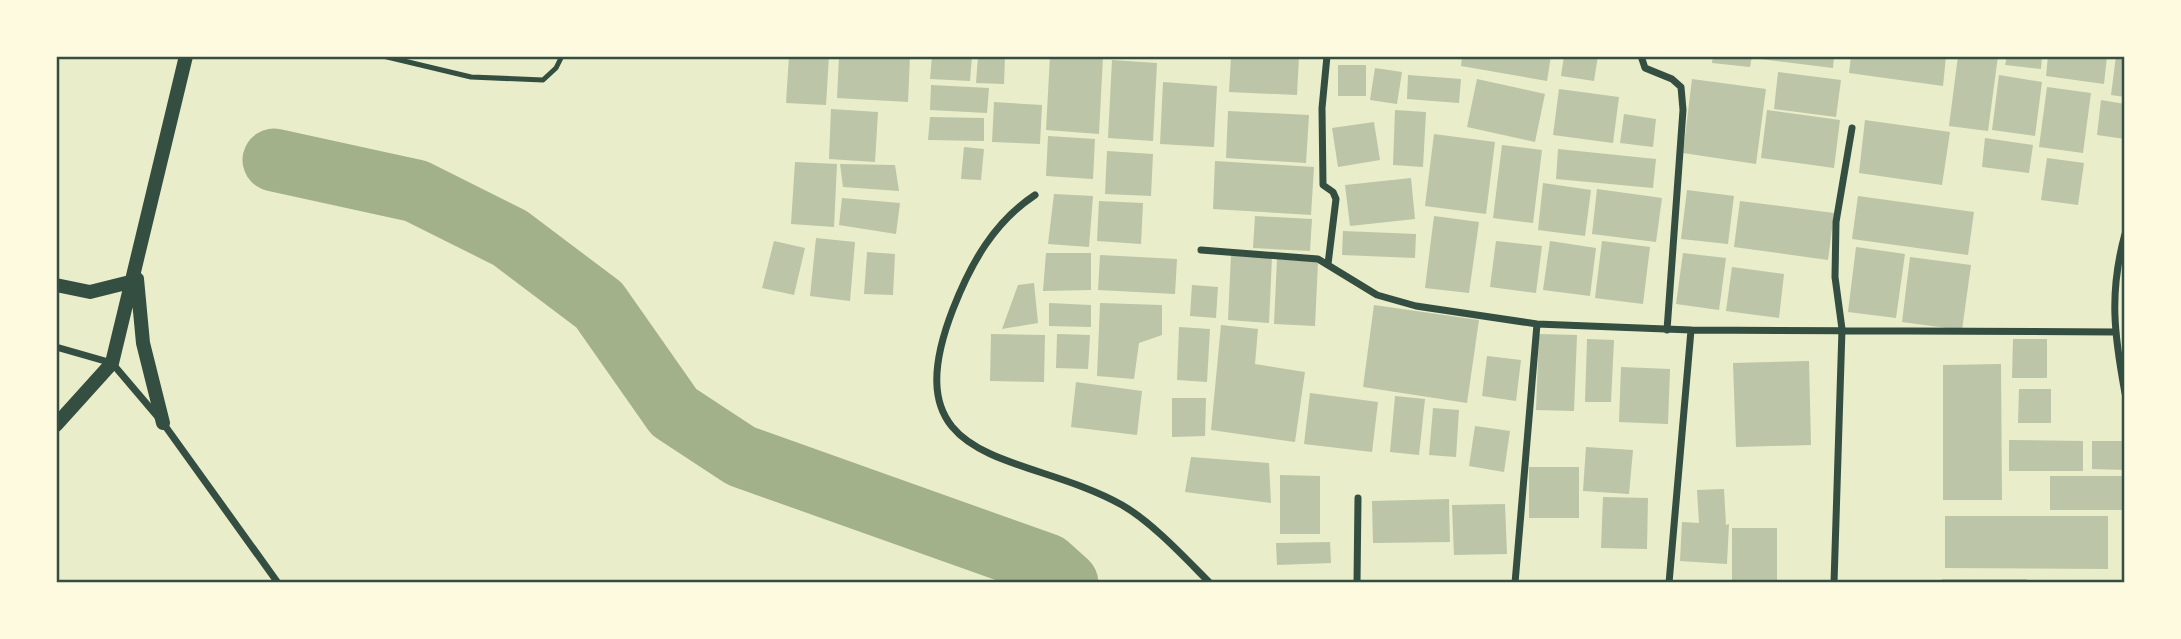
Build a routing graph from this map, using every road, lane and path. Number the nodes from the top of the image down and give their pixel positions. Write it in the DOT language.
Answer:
graph roads {
  1 [pos="383,56"];
  2 [pos="562,56"];
  3 [pos="1327,56"];
  4 [pos="1642,56"];
  5 [pos="185,59"];
  6 [pos="1852,128"];
  7 [pos="1035,195"];
  8 [pos="2125,234"];
  9 [pos="1202,250"];
  10 [pos="137,256"];
  11 [pos="1328,264"];
  12 [pos="130,282"];
  13 [pos="56,285"];
  14 [pos="1537,324"];
  15 [pos="1842,328"];
  16 [pos="1667,330"];
  17 [pos="1691,330"];
  18 [pos="2114,332"];
  19 [pos="56,347"];
  20 [pos="111,363"];
  21 [pos="2125,393"];
  22 [pos="163,423"];
  23 [pos="56,425"];
  24 [pos="1358,498"];
  25 [pos="278,583"];
  26 [pos="1210,583"];
  27 [pos="1357,583"];
  28 [pos="1515,583"];
  29 [pos="1669,583"];
  30 [pos="1834,583"];
  1 -- 2 [label="lane"];
  3 -- 11 [label="street"];
  4 -- 16 [label="street"];
  5 -- 10 [label="main road"];
  6 -- 15 [label="street"];
  7 -- 26 [label="street"];
  8 -- 18 [label="street"];
  9 -- 11 [label="street"];
  10 -- 12 [label="main road"];
  10 -- 22 [label="main road"];
  11 -- 14 [label="street"];
  12 -- 13 [label="main road"];
  12 -- 20 [label="main road"];
  14 -- 16 [label="street"];
  14 -- 28 [label="street"];
  15 -- 17 [label="street"];
  15 -- 18 [label="street"];
  15 -- 30 [label="street"];
  16 -- 17 [label="street"];
  17 -- 29 [label="street"];
  18 -- 21 [label="street"];
  19 -- 20 [label="street"];
  20 -- 22 [label="street"];
  20 -- 23 [label="main road"];
  22 -- 25 [label="street"];
  24 -- 27 [label="street"];
}
